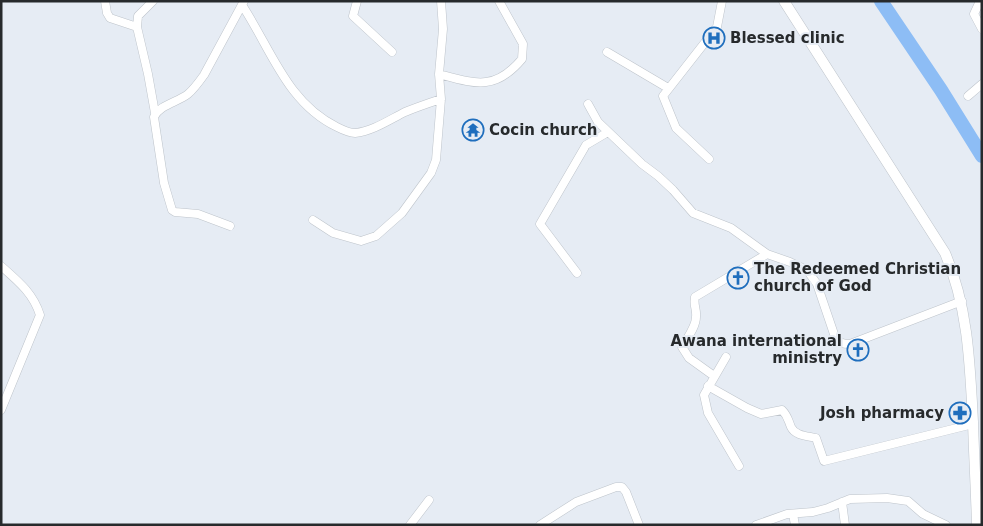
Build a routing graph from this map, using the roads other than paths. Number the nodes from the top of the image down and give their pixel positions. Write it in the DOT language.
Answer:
graph roads {
  1 [pos="105,1"];
  2 [pos="153,1"];
  3 [pos="357,1"];
  4 [pos="441,1"];
  5 [pos="499,1"];
  6 [pos="722,1"];
  7 [pos="784,1"];
  8 [pos="980,1"];
  9 [pos="243,3"];
  10 [pos="137,27"];
  11 [pos="982,29"];
  12 [pos="392,52"];
  13 [pos="607,52"];
  14 [pos="439,74"];
  15 [pos="982,84"];
  16 [pos="668,88"];
  17 [pos="968,96"];
  18 [pos="441,99"];
  19 [pos="588,104"];
  20 [pos="155,113"];
  21 [pos="608,132"];
  22 [pos="709,159"];
  23 [pos="313,220"];
  24 [pos="230,226"];
  25 [pos="767,254"];
  26 [pos="1,266"];
  27 [pos="577,273"];
  28 [pos="962,301"];
  29 [pos="726,356"];
  30 [pos="714,376"];
  31 [pos="708,386"];
  32 [pos="1,410"];
  33 [pos="973,424"];
  34 [pos="739,466"];
  35 [pos="429,500"];
  36 [pos="842,502"];
  37 [pos="794,514"];
  38 [pos="978,524"];
  39 [pos="410,525"];
  40 [pos="540,525"];
  41 [pos="639,525"];
  42 [pos="756,525"];
  43 [pos="795,525"];
  44 [pos="845,525"];
  45 [pos="946,525"];
  1 -- 10 [label="street"];
  2 -- 10 [label="street"];
  3 -- 12 [label="street"];
  4 -- 14 [label="street"];
  5 -- 14 [label="street"];
  6 -- 16 [label="street"];
  7 -- 28 [label="main road"];
  8 -- 11 [label="street"];
  9 -- 18 [label="street"];
  9 -- 20 [label="street"];
  10 -- 20 [label="street"];
  13 -- 16 [label="street"];
  14 -- 18 [label="street"];
  15 -- 17 [label="street"];
  16 -- 22 [label="street"];
  18 -- 23 [label="street"];
  19 -- 21 [label="street"];
  20 -- 24 [label="street"];
  21 -- 25 [label="street"];
  21 -- 27 [label="street"];
  25 -- 28 [label="street"];
  25 -- 30 [label="street"];
  26 -- 32 [label="street"];
  28 -- 33 [label="main road"];
  29 -- 30 [label="street"];
  30 -- 31 [label="street"];
  31 -- 33 [label="street"];
  31 -- 34 [label="street"];
  33 -- 38 [label="main road"];
  35 -- 39 [label="street"];
  36 -- 37 [label="street"];
  36 -- 44 [label="street"];
  36 -- 45 [label="street"];
  37 -- 42 [label="street"];
  37 -- 43 [label="street"];
  40 -- 41 [label="street"];
}
